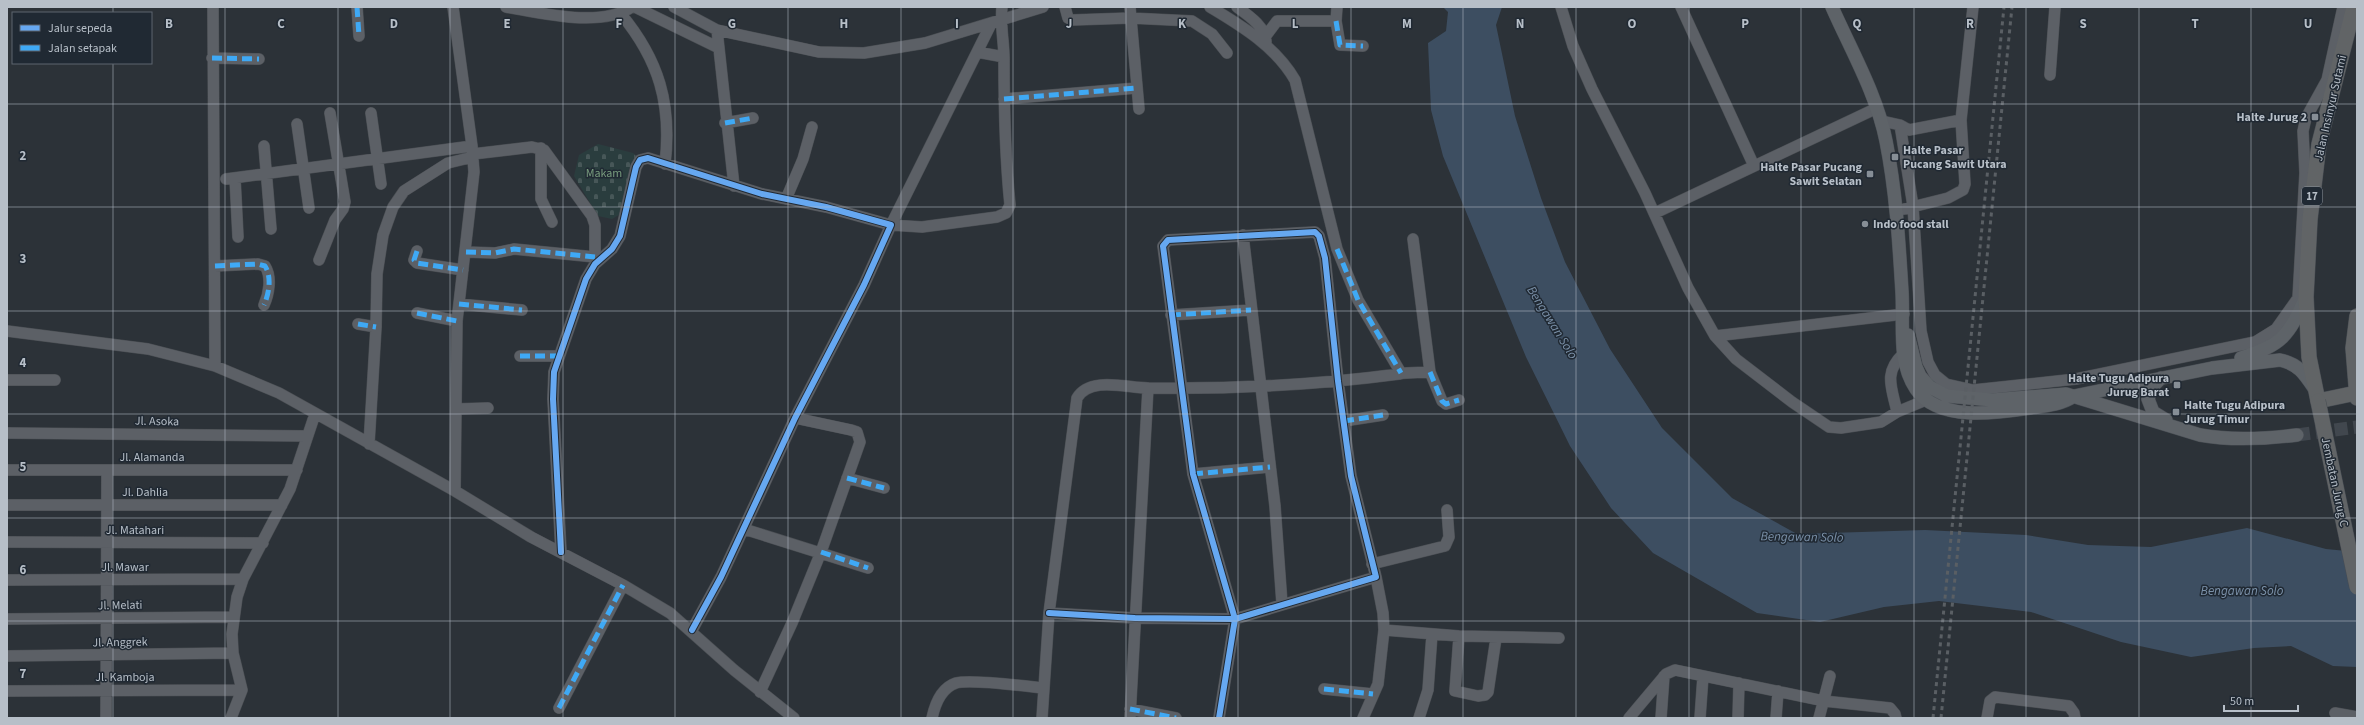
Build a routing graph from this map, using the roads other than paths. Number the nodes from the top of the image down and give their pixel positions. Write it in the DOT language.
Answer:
graph roads {
  1 [pos="213,7"];
  2 [pos="357,7"];
  3 [pos="453,7"];
  4 [pos="506,7"];
  5 [pos="632,7"];
  6 [pos="635,7"];
  7 [pos="674,7"];
  8 [pos="1002,7"];
  9 [pos="1043,7"];
  10 [pos="1065,7"];
  11 [pos="1210,7"];
  12 [pos="1237,7"];
  13 [pos="1337,7"];
  14 [pos="1561,7"];
  15 [pos="1681,7"];
  16 [pos="1832,7"];
  17 [pos="1973,7"];
  18 [pos="2055,7"];
  19 [pos="2343,7"];
  20 [pos="2354,7"];
  21 [pos="1130,12"];
  22 [pos="621,14"];
  23 [pos="1254,19"];
  24 [pos="1277,21"];
  25 [pos="1336,21"];
  26 [pos="996,22"];
  27 [pos="717,30"];
  28 [pos="359,36"];
  29 [pos="1265,41"];
  30 [pos="1363,46"];
  31 [pos="718,47"];
  32 [pos="977,52"];
  33 [pos="1227,53"];
  34 [pos="1004,57"];
  35 [pos="212,58"];
  36 [pos="259,58"];
  37 [pos="2334,71"];
  38 [pos="2050,75"];
  39 [pos="1137,88"];
  40 [pos="1004,99"];
  41 [pos="1877,108"];
  42 [pos="1139,109"];
  43 [pos="330,113"];
  44 [pos="371,113"];
  45 [pos="753,118"];
  46 [pos="1961,120"];
  47 [pos="1882,121"];
  48 [pos="725,123"];
  49 [pos="297,124"];
  50 [pos="1900,125"];
  51 [pos="812,127"];
  52 [pos="264,146"];
  53 [pos="541,148"];
  54 [pos="473,152"];
  55 [pos="377,157"];
  56 [pos="340,163"];
  57 [pos="665,164"];
  58 [pos="1754,166"];
  59 [pos="304,168"];
  60 [pos="267,174"];
  61 [pos="381,184"];
  62 [pos="734,186"];
  63 [pos="786,199"];
  64 [pos="1913,206"];
  65 [pos="308,208"];
  66 [pos="1896,211"];
  67 [pos="1655,213"];
  68 [pos="552,222"];
  69 [pos="892,225"];
  70 [pos="271,229"];
  71 [pos="1243,235"];
  72 [pos="238,237"];
  73 [pos="1413,239"];
  74 [pos="1337,249"];
  75 [pos="417,251"];
  76 [pos="466,252"];
  77 [pos="1325,258"];
  78 [pos="319,260"];
  79 [pos="595,260"];
  80 [pos="215,266"];
  81 [pos="463,270"];
  82 [pos="2306,297"];
  83 [pos="459,304"];
  84 [pos="264,305"];
  85 [pos="522,310"];
  86 [pos="1250,310"];
  87 [pos="417,313"];
  88 [pos="1171,315"];
  89 [pos="1904,316"];
  90 [pos="2357,316"];
  91 [pos="457,321"];
  92 [pos="358,324"];
  93 [pos="376,327"];
  94 [pos="7,331"];
  95 [pos="1715,336"];
  96 [pos="2355,344"];
  97 [pos="1903,354"];
  98 [pos="520,356"];
  99 [pos="558,356"];
  100 [pos="214,366"];
  101 [pos="2212,368"];
  102 [pos="1430,372"];
  103 [pos="1401,373"];
  104 [pos="2161,378"];
  105 [pos="7,380"];
  106 [pos="55,380"];
  107 [pos="1338,381"];
  108 [pos="1259,385"];
  109 [pos="1181,387"];
  110 [pos="1148,388"];
  111 [pos="2043,389"];
  112 [pos="2317,395"];
  113 [pos="2357,395"];
  114 [pos="2074,396"];
  115 [pos="1459,400"];
  116 [pos="1926,400"];
  117 [pos="488,408"];
  118 [pos="456,409"];
  119 [pos="1897,412"];
  120 [pos="315,414"];
  121 [pos="1383,415"];
  122 [pos="795,418"];
  123 [pos="1344,421"];
  124 [pos="2180,428"];
  125 [pos="7,433"];
  126 [pos="2297,435"];
  127 [pos="307,436"];
  128 [pos="369,444"];
  129 [pos="1270,468"];
  130 [pos="7,470"];
  131 [pos="107,470"];
  132 [pos="297,470"];
  133 [pos="1193,474"];
  134 [pos="847,478"];
  135 [pos="884,488"];
  136 [pos="455,491"];
  137 [pos="7,505"];
  138 [pos="107,505"];
  139 [pos="282,505"];
  140 [pos="1447,510"];
  141 [pos="744,529"];
  142 [pos="7,542"];
  143 [pos="106,543"];
  144 [pos="263,543"];
  145 [pos="561,552"];
  146 [pos="821,552"];
  147 [pos="1372,564"];
  148 [pos="868,568"];
  149 [pos="1376,577"];
  150 [pos="243,579"];
  151 [pos="7,580"];
  152 [pos="106,580"];
  153 [pos="623,585"];
  154 [pos="2357,587"];
  155 [pos="1282,604"];
  156 [pos="1049,612"];
  157 [pos="233,617"];
  158 [pos="106,618"];
  159 [pos="1135,618"];
  160 [pos="7,619"];
  161 [pos="1235,619"];
  162 [pos="692,630"];
  163 [pos="1384,630"];
  164 [pos="1432,634"];
  165 [pos="1459,636"];
  166 [pos="1496,638"];
  167 [pos="1559,638"];
  168 [pos="233,653"];
  169 [pos="106,655"];
  170 [pos="7,656"];
  171 [pos="1664,676"];
  172 [pos="1703,676"];
  173 [pos="1830,676"];
  174 [pos="1739,683"];
  175 [pos="1043,688"];
  176 [pos="1324,689"];
  177 [pos="242,690"];
  178 [pos="7,691"];
  179 [pos="106,691"];
  180 [pos="1778,691"];
  181 [pos="760,692"];
  182 [pos="1373,694"];
  183 [pos="1824,701"];
  184 [pos="559,708"];
  185 [pos="1130,713"];
  186 [pos="2335,713"];
  187 [pos="2357,717"];
  188 [pos="106,718"];
  189 [pos="231,718"];
  190 [pos="794,718"];
  191 [pos="932,718"];
  192 [pos="1042,718"];
  193 [pos="1176,718"];
  194 [pos="1219,718"];
  195 [pos="1363,718"];
  196 [pos="1420,718"];
  197 [pos="1629,718"];
  198 [pos="1661,718"];
  199 [pos="1700,718"];
  200 [pos="1738,718"];
  201 [pos="1776,718"];
  202 [pos="1819,718"];
  203 [pos="1896,718"];
  204 [pos="1987,718"];
  205 [pos="2075,718"];
  1 -- 35 [label="street"];
  2 -- 28 [label="street"];
  3 -- 54 [label="street"];
  4 -- 22 [label="street"];
  5 -- 22 [label="street"];
  6 -- 31 [label="street"];
  7 -- 27 [label="street"];
  8 -- 26 [label="street"];
  9 -- 26 [label="street"];
  10 -- 21 [label="street"];
  11 -- 29 [label="street"];
  12 -- 23 [label="street"];
  13 -- 25 [label="street"];
  14 -- 67 [label="street"];
  15 -- 58 [label="street"];
  16 -- 41 [label="main road"];
  17 -- 46 [label="street"];
  18 -- 38 [label="street"];
  19 -- 37 [label="street"];
  20 -- 37 [label="highway, Jalan Insinyur Sutami / 17"];
  21 -- 33 [label="street"];
  21 -- 39 [label="street"];
  22 -- 57 [label="street"];
  23 -- 24 [label="street"];
  23 -- 29 [label="street"];
  24 -- 25 [label="street"];
  24 -- 29 [label="street"];
  25 -- 30 [label="street"];
  26 -- 27 [label="street"];
  26 -- 32 [label="street"];
  26 -- 34 [label="street"];
  27 -- 31 [label="street"];
  29 -- 74 [label="street"];
  31 -- 48 [label="street"];
  32 -- 34 [label="street"];
  32 -- 69 [label="street"];
  34 -- 40 [label="street"];
  35 -- 36 [label="street"];
  35 -- 80 [label="street"];
  37 -- 82 [label="highway, Jalan Insinyur Sutami / 17"];
  37 -- 111 [label="street"];
  39 -- 40 [label="street"];
  39 -- 42 [label="street"];
  40 -- 69 [label="street"];
  41 -- 47 [label="main road"];
  41 -- 58 [label="street"];
  43 -- 56 [label="street"];
  44 -- 55 [label="street"];
  45 -- 48 [label="street"];
  46 -- 50 [label="street"];
  46 -- 64 [label="street"];
  47 -- 50 [label="street"];
  47 -- 66 [label="main road"];
  48 -- 62 [label="street"];
  49 -- 59 [label="street"];
  50 -- 64 [label="street"];
  51 -- 63 [label="street"];
  52 -- 60 [label="street"];
  53 -- 54 [label="street"];
  53 -- 68 [label="street"];
  53 -- 79 [label="street"];
  54 -- 55 [label="street"];
  54 -- 76 [label="street"];
  54 -- 93 [label="street"];
  55 -- 56 [label="street"];
  55 -- 61 [label="street"];
  56 -- 59 [label="street"];
  56 -- 78 [label="street"];
  57 -- 62 [label="street"];
  57 -- 79 [label="street"];
  58 -- 67 [label="street"];
  59 -- 60 [label="street"];
  59 -- 65 [label="street"];
  60 -- 70 [label="street"];
  60 -- 72 [label="street"];
  62 -- 63 [label="street"];
  63 -- 69 [label="street"];
  64 -- 66 [label="street"];
  64 -- 111 [label="street"];
  66 -- 89 [label="main road"];
  67 -- 95 [label="street"];
  69 -- 122 [label="street"];
  71 -- 77 [label="street"];
  71 -- 86 [label="street"];
  71 -- 88 [label="street"];
  73 -- 102 [label="street"];
  74 -- 77 [label="street"];
  74 -- 103 [label="street"];
  75 -- 81 [label="street"];
  76 -- 79 [label="street"];
  76 -- 81 [label="street"];
  77 -- 107 [label="street"];
  79 -- 99 [label="street"];
  80 -- 84 [label="street"];
  80 -- 100 [label="street"];
  81 -- 83 [label="street"];
  82 -- 101 [label="main road"];
  82 -- 112 [label="highway, Jalan Insinyur Sutami / 17"];
  83 -- 85 [label="street"];
  83 -- 91 [label="street"];
  86 -- 88 [label="street"];
  86 -- 108 [label="street"];
  87 -- 91 [label="street"];
  88 -- 109 [label="street"];
  89 -- 95 [label="street"];
  89 -- 97 [label="main road"];
  89 -- 111 [label="main road"];
  90 -- 96 [label="highway"];
  91 -- 118 [label="street"];
  92 -- 93 [label="street"];
  93 -- 128 [label="street"];
  94 -- 100 [label="street"];
  95 -- 119 [label="street"];
  96 -- 113 [label="highway"];
  97 -- 116 [label="main road"];
  97 -- 119 [label="street"];
  98 -- 99 [label="street"];
  99 -- 145 [label="street"];
  100 -- 120 [label="street"];
  101 -- 104 [label="main road"];
  101 -- 112 [label="main road"];
  102 -- 103 [label="street"];
  102 -- 115 [label="street"];
  103 -- 107 [label="street"];
  104 -- 114 [label="main road"];
  104 -- 124 [label="main road"];
  105 -- 106 [label="street"];
  107 -- 108 [label="street"];
  107 -- 123 [label="street"];
  108 -- 109 [label="street"];
  108 -- 129 [label="street"];
  109 -- 110 [label="street"];
  109 -- 133 [label="street"];
  110 -- 156 [label="street"];
  110 -- 159 [label="street"];
  111 -- 114 [label="main road"];
  112 -- 113 [label="highway"];
  112 -- 154 [label="highway, Jembatan Jurug C / 17, bridge"];
  114 -- 116 [label="main road"];
  114 -- 124 [label="main road"];
  116 -- 119 [label="street"];
  117 -- 118 [label="street"];
  118 -- 136 [label="street"];
  120 -- 127 [label="street"];
  120 -- 128 [label="street"];
  121 -- 123 [label="street"];
  122 -- 134 [label="street"];
  122 -- 141 [label="street"];
  123 -- 147 [label="street"];
  124 -- 126 [label="main road"];
  125 -- 127 [label="street, Jl. Asoka"];
  127 -- 132 [label="street"];
  128 -- 136 [label="street"];
  129 -- 133 [label="street"];
  129 -- 155 [label="street"];
  130 -- 131 [label="street, Jl. Alamanda"];
  131 -- 132 [label="street, Jl. Alamanda"];
  131 -- 138 [label="street"];
  132 -- 139 [label="street"];
  133 -- 161 [label="street"];
  134 -- 135 [label="street"];
  134 -- 146 [label="street"];
  136 -- 145 [label="street"];
  137 -- 138 [label="street, Jl. Dahlia"];
  138 -- 139 [label="street, Jl. Dahlia"];
  138 -- 143 [label="street"];
  139 -- 144 [label="street"];
  140 -- 147 [label="street"];
  141 -- 146 [label="street"];
  141 -- 162 [label="street"];
  142 -- 143 [label="street, Jl. Matahari"];
  143 -- 144 [label="street, Jl. Matahari"];
  143 -- 152 [label="street"];
  144 -- 150 [label="street"];
  145 -- 153 [label="street"];
  146 -- 148 [label="street"];
  146 -- 181 [label="street"];
  147 -- 149 [label="street"];
  149 -- 155 [label="street"];
  149 -- 163 [label="street"];
  150 -- 152 [label="street, Jl. Mawar"];
  150 -- 157 [label="street"];
  151 -- 152 [label="street, Jl. Mawar"];
  152 -- 158 [label="street"];
  153 -- 162 [label="street"];
  153 -- 184 [label="street"];
  155 -- 161 [label="street"];
  156 -- 159 [label="street"];
  156 -- 175 [label="street"];
  157 -- 158 [label="street, Jl. Melati"];
  157 -- 168 [label="street"];
  158 -- 160 [label="street, Jl. Melati"];
  158 -- 169 [label="street"];
  159 -- 161 [label="street"];
  159 -- 185 [label="street"];
  161 -- 194 [label="street"];
  162 -- 181 [label="street"];
  163 -- 164 [label="street"];
  163 -- 182 [label="street"];
  164 -- 165 [label="street"];
  164 -- 196 [label="street"];
  165 -- 166 [label="street"];
  165 -- 166 [label="street"];
  166 -- 167 [label="street"];
  168 -- 169 [label="street, Jl. Anggrek"];
  168 -- 177 [label="street"];
  169 -- 170 [label="street, Jl. Anggrek"];
  169 -- 179 [label="street"];
  171 -- 172 [label="street"];
  171 -- 197 [label="street"];
  171 -- 198 [label="street"];
  172 -- 174 [label="street"];
  172 -- 199 [label="street"];
  173 -- 183 [label="street"];
  174 -- 180 [label="street"];
  174 -- 200 [label="street"];
  175 -- 191 [label="street"];
  175 -- 192 [label="street"];
  176 -- 182 [label="street"];
  177 -- 179 [label="street, Jl. Kamboja"];
  177 -- 189 [label="street"];
  178 -- 179 [label="street, Jl. Kamboja"];
  179 -- 188 [label="street"];
  180 -- 183 [label="street"];
  180 -- 201 [label="street"];
  181 -- 190 [label="street"];
  182 -- 195 [label="street"];
  183 -- 202 [label="street"];
  183 -- 203 [label="street"];
  185 -- 193 [label="street"];
  186 -- 187 [label="street"];
  204 -- 205 [label="street"];
}
